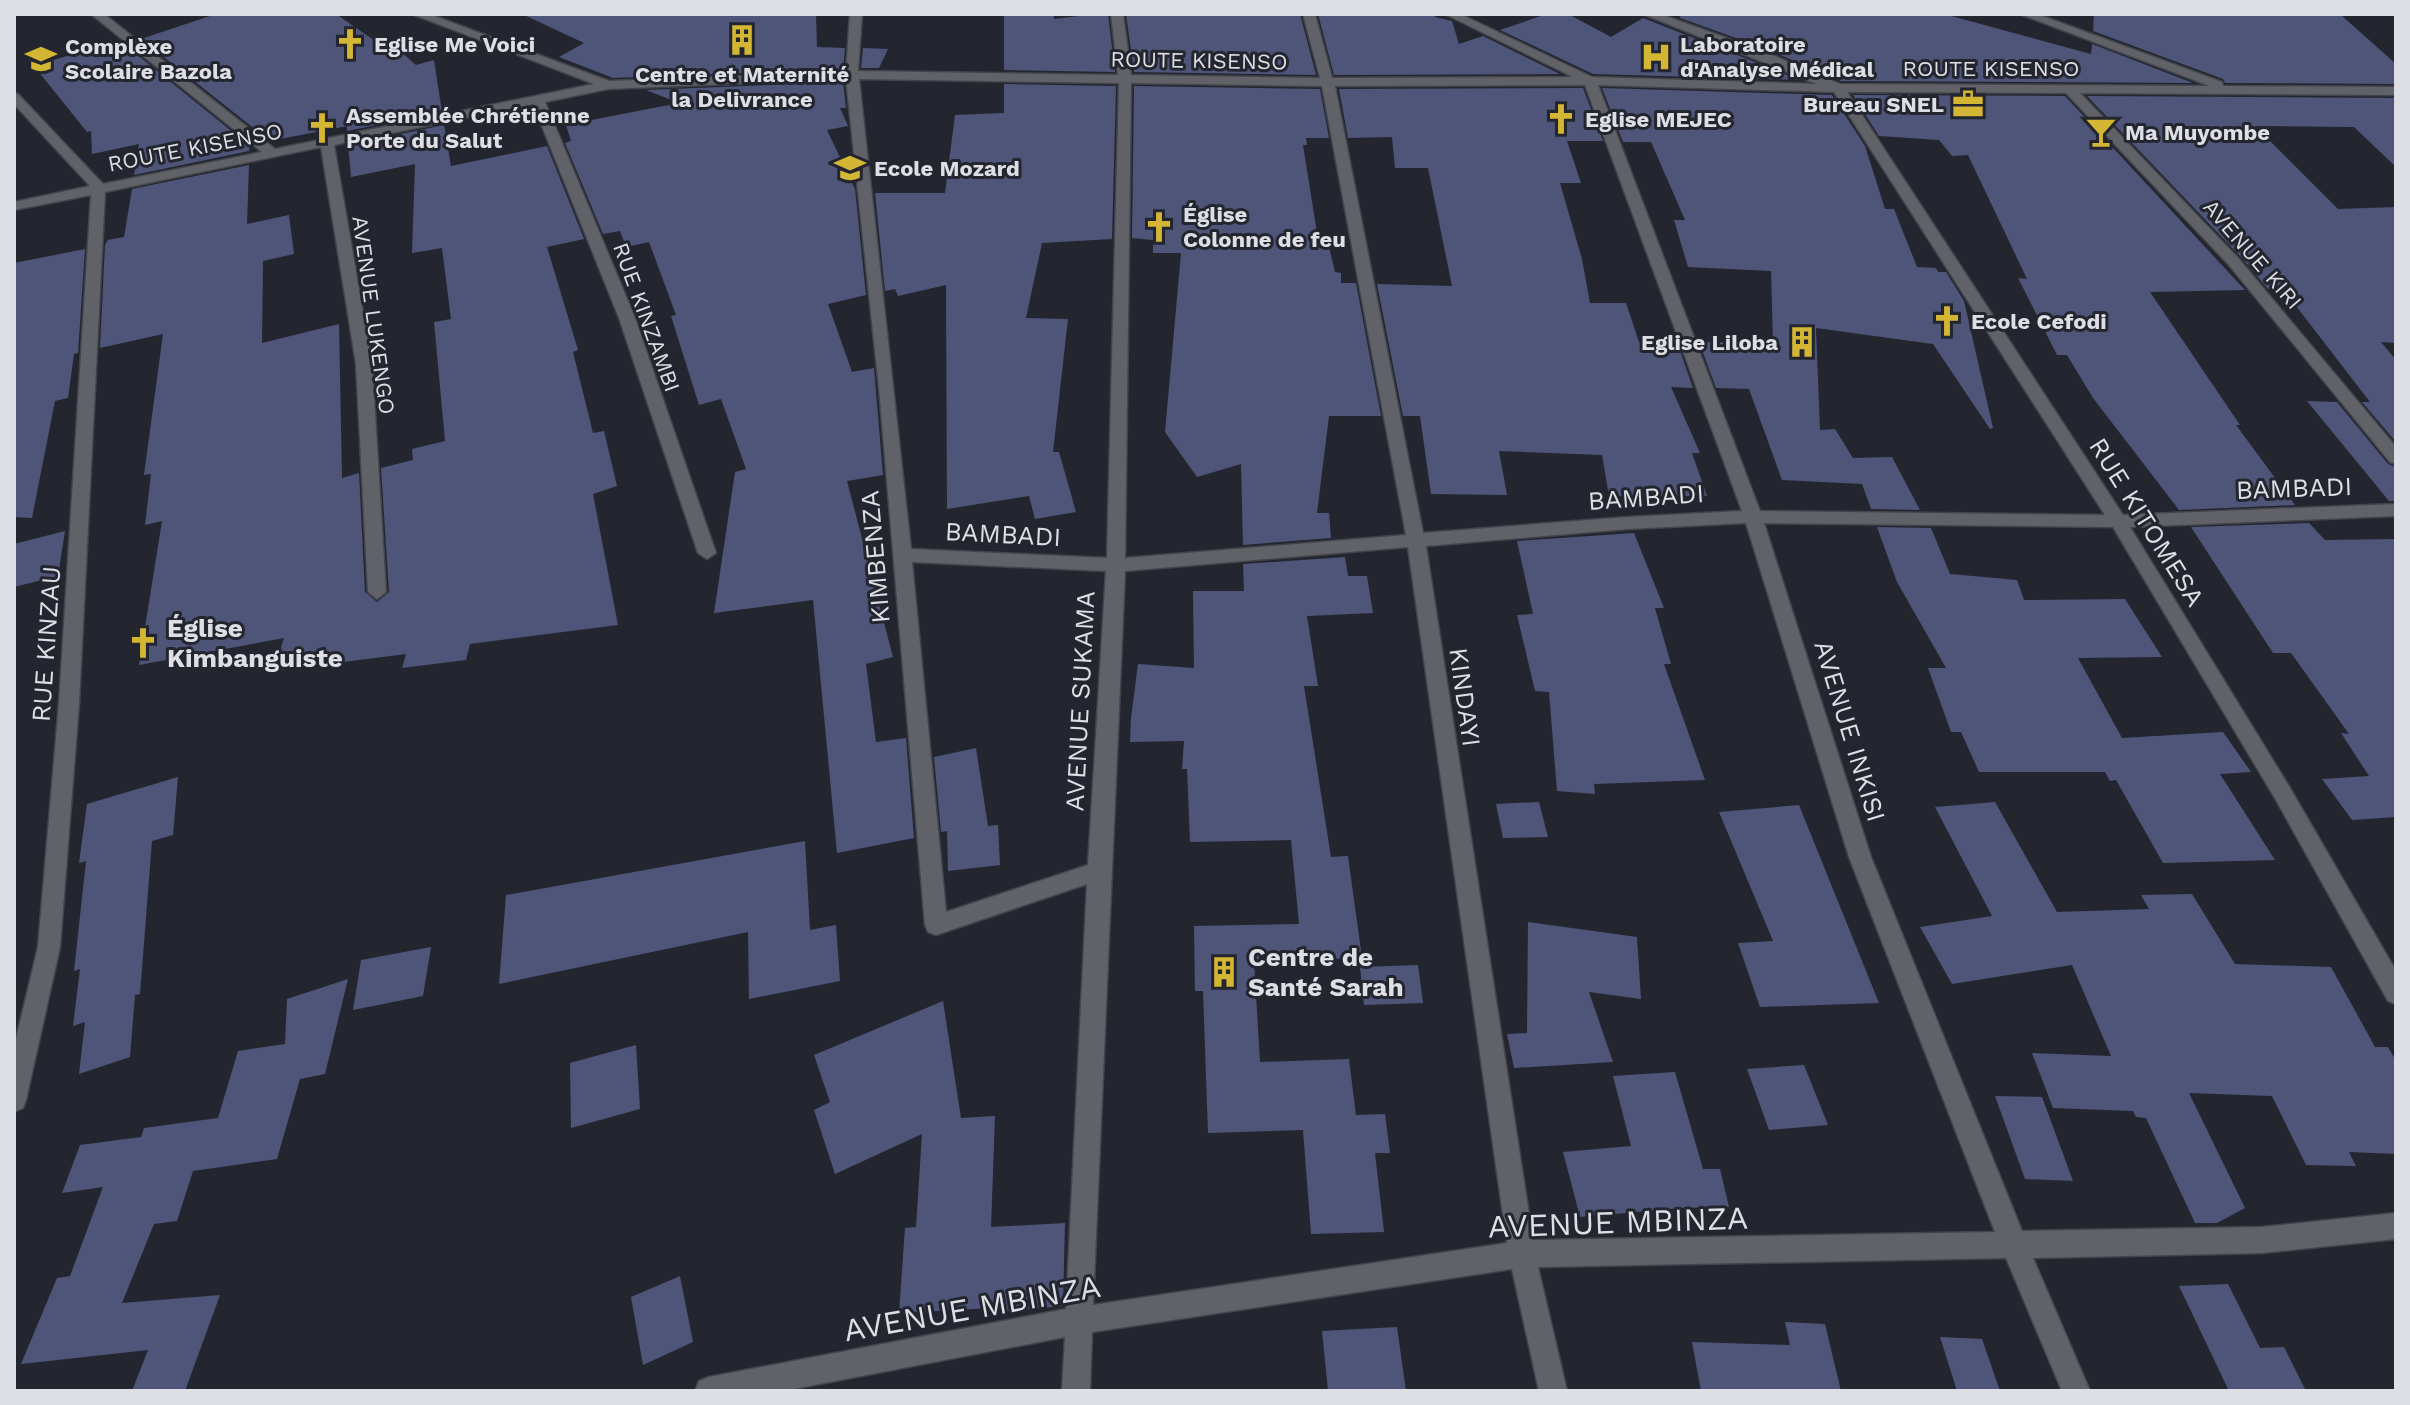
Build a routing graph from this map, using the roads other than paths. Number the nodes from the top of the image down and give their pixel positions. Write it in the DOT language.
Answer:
graph roads {
  1 [pos="97,14"];
  2 [pos="418,14"];
  3 [pos="856,14"];
  4 [pos="1117,14"];
  5 [pos="1309,14"];
  6 [pos="1451,14"];
  7 [pos="1649,14"];
  8 [pos="2026,14"];
  9 [pos="852,75"];
  10 [pos="1125,79"];
  11 [pos="1590,81"];
  12 [pos="1328,82"];
  13 [pos="608,85"];
  14 [pos="1838,88"];
  15 [pos="2068,88"];
  16 [pos="2233,90"];
  17 [pos="2396,91"];
  18 [pos="14,97"];
  19 [pos="538,100"];
  20 [pos="327,141"];
  21 [pos="272,153"];
  22 [pos="98,187"];
  23 [pos="14,206"];
  24 [pos="2396,458"];
  25 [pos="2396,510"];
  26 [pos="1753,517"];
  27 [pos="2118,521"];
  28 [pos="1416,542"];
  29 [pos="707,553"];
  30 [pos="901,555"];
  31 [pos="1116,565"];
  32 [pos="377,592"];
  33 [pos="1099,871"];
  34 [pos="2396,993"];
  35 [pos="14,1100"];
  36 [pos="2396,1226"];
  37 [pos="2014,1245"];
  38 [pos="1522,1254"];
  39 [pos="1077,1321"];
  40 [pos="709,1391"];
  41 [pos="1076,1391"];
  42 [pos="1553,1391"];
  43 [pos="2076,1391"];
  1 -- 21 [label="street"];
  2 -- 13 [label="street"];
  3 -- 9 [label="street, KIMBENZA"];
  4 -- 10 [label="street, AVENUE SUKAMA"];
  5 -- 12 [label="street, KINDAYI"];
  6 -- 11 [label="street"];
  7 -- 14 [label="street"];
  8 -- 16 [label="street"];
  9 -- 10 [label="street, ROUTE KISENSO"];
  9 -- 13 [label="street, ROUTE KISENSO"];
  9 -- 30 [label="street, KIMBENZA"];
  10 -- 12 [label="street, ROUTE KISENSO"];
  10 -- 31 [label="street, AVENUE SUKAMA"];
  11 -- 12 [label="street, ROUTE KISENSO"];
  11 -- 14 [label="street, ROUTE KISENSO"];
  11 -- 26 [label="street, AVENUE INKISI"];
  12 -- 28 [label="street, KINDAYI"];
  13 -- 19 [label="street, ROUTE KISENSO"];
  14 -- 15 [label="street, ROUTE KISENSO"];
  14 -- 27 [label="street, RUE KITOMESA"];
  15 -- 16 [label="street, ROUTE KISENSO"];
  15 -- 24 [label="street, AVENUE KIRI"];
  16 -- 17 [label="street, ROUTE KISENSO"];
  18 -- 22 [label="street"];
  19 -- 20 [label="street, ROUTE KISENSO"];
  19 -- 29 [label="street, RUE KINZAMBI"];
  20 -- 21 [label="street, ROUTE KISENSO"];
  20 -- 32 [label="street, AVENUE LUKENGO"];
  21 -- 22 [label="street, ROUTE KISENSO"];
  22 -- 23 [label="street, ROUTE KISENSO"];
  22 -- 35 [label="street, RUE KINZAU"];
  25 -- 27 [label="street, BAMBADI"];
  26 -- 27 [label="street, BAMBADI"];
  26 -- 28 [label="street, BAMBADI"];
  26 -- 37 [label="street, AVENUE INKISI"];
  27 -- 34 [label="street, RUE KITOMESA"];
  28 -- 31 [label="street, BAMBADI"];
  28 -- 38 [label="street, KINDAYI"];
  30 -- 31 [label="street, BAMBADI"];
  30 -- 33 [label="street, KIMBENZA"];
  31 -- 33 [label="street, AVENUE SUKAMA"];
  33 -- 39 [label="street, AVENUE SUKAMA"];
  36 -- 37 [label="street, AVENUE MBINZA"];
  37 -- 38 [label="street, AVENUE MBINZA"];
  37 -- 43 [label="street, AVENUE INKISI"];
  38 -- 39 [label="street, AVENUE MBINZA"];
  38 -- 42 [label="street, KINDAYI"];
  39 -- 40 [label="street, AVENUE MBINZA"];
  39 -- 41 [label="street, AVENUE SUKAMA"];
}
